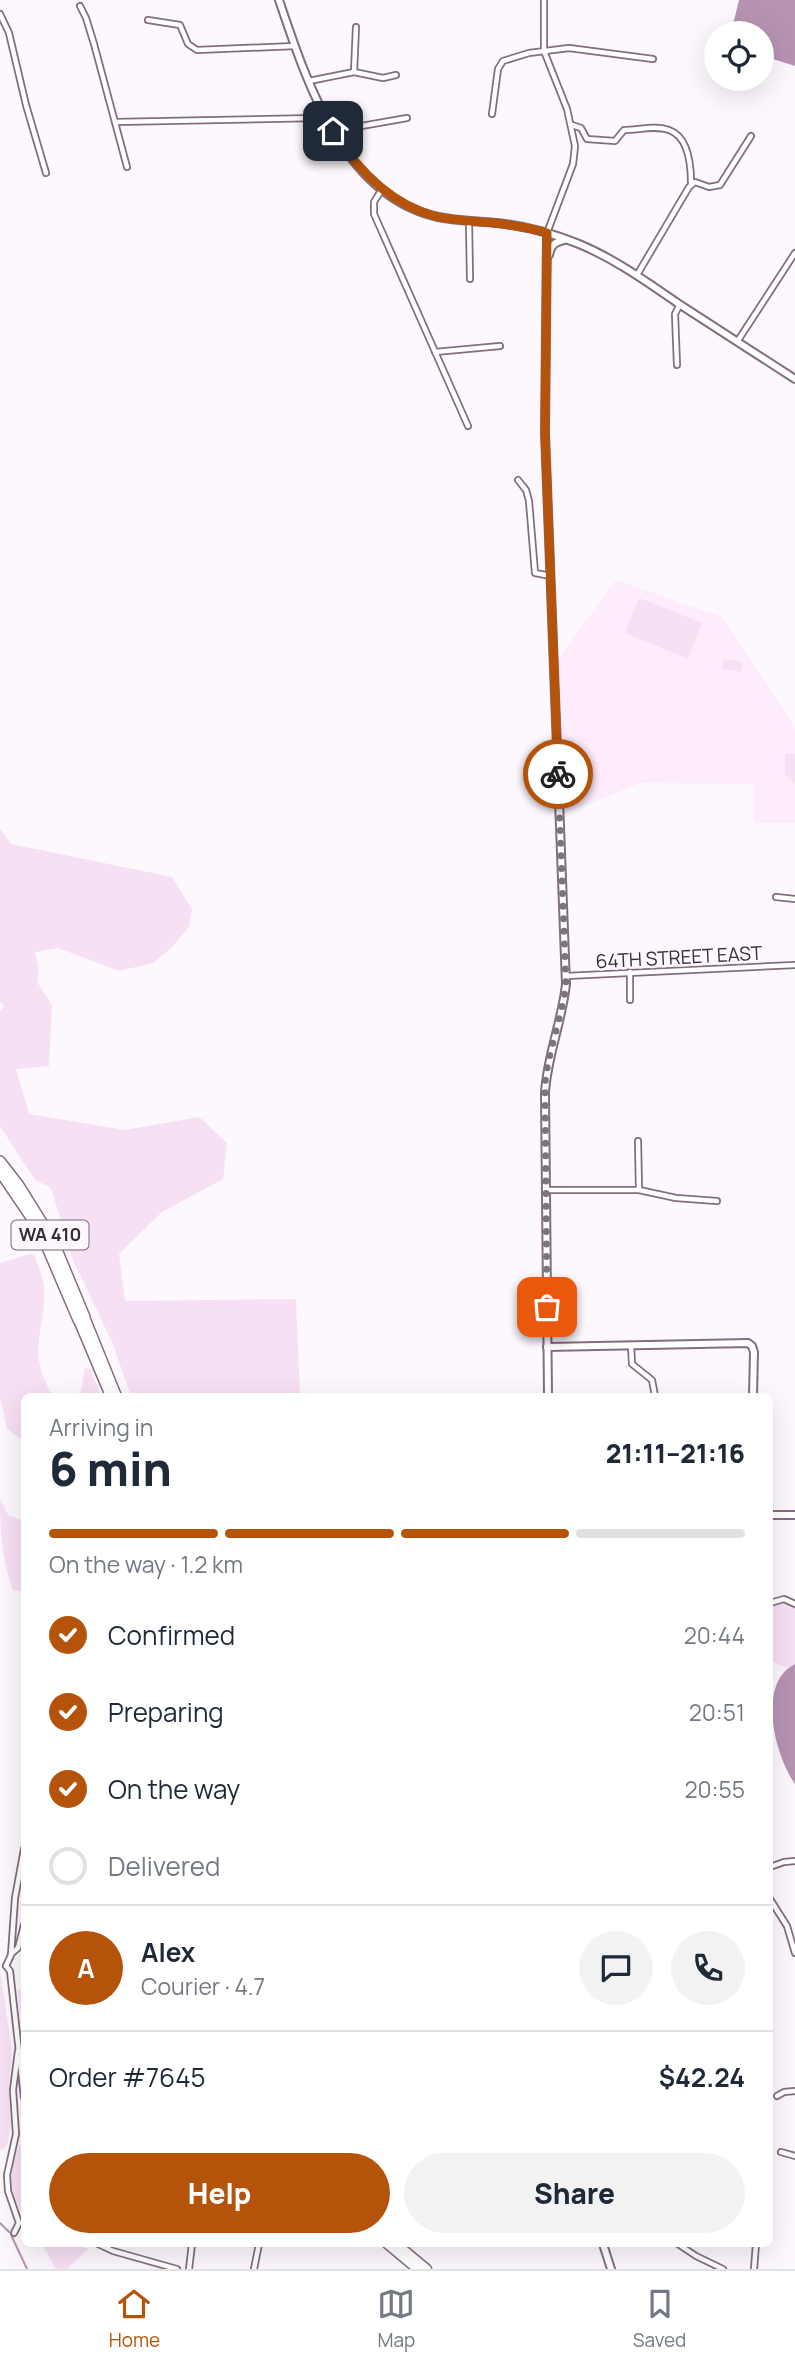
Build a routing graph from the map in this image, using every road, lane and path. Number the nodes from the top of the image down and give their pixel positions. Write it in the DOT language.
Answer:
graph roads {
  1 [pos="279,0"];
  2 [pos="544,0"];
  3 [pos="80,6"];
  4 [pos="0,14"];
  5 [pos="148,20"];
  6 [pos="356,27"];
  7 [pos="295,46"];
  8 [pos="544,51"];
  9 [pos="653,59"];
  10 [pos="354,72"];
  11 [pos="396,75"];
  12 [pos="308,81"];
  13 [pos="492,114"];
  14 [pos="324,115"];
  15 [pos="407,118"];
  16 [pos="115,122"];
  17 [pos="572,125"];
  18 [pos="333,131"];
  19 [pos="751,136"];
  20 [pos="127,167"];
  21 [pos="46,173"];
  22 [pos="691,184"];
  23 [pos="382,189"];
  24 [pos="469,221"];
  25 [pos="547,233"];
  26 [pos="567,240"];
  27 [pos="795,253"];
  28 [pos="545,267"];
  29 [pos="636,276"];
  30 [pos="470,279"];
  31 [pos="680,304"];
  32 [pos="737,342"];
  33 [pos="500,346"];
  34 [pos="435,352"];
  35 [pos="677,365"];
  36 [pos="795,379"];
  37 [pos="468,426"];
  38 [pos="518,480"];
  39 [pos="551,576"];
  40 [pos="776,897"];
  41 [pos="795,899"];
  42 [pos="795,965"];
  43 [pos="630,972"];
  44 [pos="565,976"];
  45 [pos="630,1000"];
  46 [pos="638,1142"];
  47 [pos="0,1161"];
  48 [pos="0,1172"];
  49 [pos="0,1180"];
  50 [pos="546,1190"];
  51 [pos="639,1190"];
  52 [pos="717,1201"];
  53 [pos="64,1286"];
  54 [pos="81,1318"];
  55 [pos="631,1346"];
  56 [pos="547,1347"];
  57 [pos="109,1393"];
  58 [pos="116,1393"];
  59 [pos="548,1393"];
  60 [pos="654,1393"];
  61 [pos="753,1393"];
  62 [pos="773,1515"];
  63 [pos="795,1515"];
  64 [pos="773,1602"];
  65 [pos="795,1604"];
  66 [pos="795,1861"];
  67 [pos="21,1865"];
  68 [pos="773,1866"];
  69 [pos="773,1904"];
  70 [pos="21,1936"];
  71 [pos="795,1952"];
  72 [pos="11,1955"];
  73 [pos="3,1965"];
  74 [pos="18,2051"];
  75 [pos="21,2074"];
  76 [pos="795,2091"];
  77 [pos="777,2096"];
  78 [pos="781,2152"];
  79 [pos="795,2156"];
  80 [pos="14,2232"];
  81 [pos="105,2247"];
  82 [pos="192,2247"];
  83 [pos="258,2247"];
  84 [pos="391,2247"];
  85 [pos="401,2247"];
  86 [pos="604,2247"];
  87 [pos="683,2247"];
  88 [pos="756,2247"];
  89 [pos="716,2268"];
  90 [pos="177,2269"];
  91 [pos="189,2269"];
  92 [pos="254,2269"];
  93 [pos="417,2269"];
  94 [pos="427,2269"];
  95 [pos="611,2269"];
  96 [pos="723,2269"];
  97 [pos="754,2269"];
  1 -- 7 [label="street"];
  2 -- 8 [label="street"];
  3 -- 16 [label="street"];
  4 -- 21 [label="street"];
  5 -- 7 [label="street"];
  6 -- 10 [label="street"];
  7 -- 12 [label="street"];
  8 -- 9 [label="street"];
  8 -- 13 [label="street"];
  8 -- 17 [label="street"];
  10 -- 11 [label="street"];
  10 -- 12 [label="street"];
  12 -- 14 [label="street"];
  14 -- 16 [label="street"];
  14 -- 18 [label="street"];
  15 -- 18 [label="street"];
  16 -- 20 [label="street"];
  17 -- 22 [label="street"];
  17 -- 25 [label="street"];
  18 -- 23 [label="street"];
  19 -- 22 [label="street"];
  22 -- 29 [label="street"];
  23 -- 24 [label="street"];
  23 -- 34 [label="street"];
  24 -- 25 [label="street"];
  24 -- 30 [label="street"];
  25 -- 26 [label="street"];
  25 -- 28 [label="street"];
  26 -- 28 [label="street"];
  26 -- 29 [label="street"];
  27 -- 32 [label="street"];
  28 -- 39 [label="street"];
  29 -- 31 [label="street"];
  31 -- 32 [label="street"];
  31 -- 35 [label="street"];
  32 -- 36 [label="street"];
  33 -- 34 [label="street"];
  34 -- 37 [label="street"];
  38 -- 39 [label="street"];
  39 -- 44 [label="street"];
  40 -- 41 [label="street"];
  42 -- 43 [label="street, 64TH STREET EAST"];
  43 -- 44 [label="street, 64TH STREET EAST"];
  43 -- 45 [label="street"];
  44 -- 50 [label="street"];
  46 -- 51 [label="street"];
  47 -- 54 [label="highway, WA 410"];
  48 -- 53 [label="highway, WA 410"];
  49 -- 53 [label="highway"];
  50 -- 51 [label="street"];
  50 -- 56 [label="street"];
  51 -- 52 [label="street"];
  53 -- 54 [label="highway, WA 410"];
  54 -- 57 [label="highway, WA 410"];
  54 -- 58 [label="highway, WA 410"];
  55 -- 56 [label="street"];
  55 -- 60 [label="street"];
  55 -- 61 [label="street"];
  56 -- 59 [label="street"];
  62 -- 63 [label="street"];
  64 -- 65 [label="street"];
  66 -- 68 [label="street"];
  67 -- 72 [label="street"];
  69 -- 71 [label="street"];
  70 -- 72 [label="street"];
  72 -- 73 [label="street"];
  73 -- 74 [label="street"];
  74 -- 75 [label="street"];
  74 -- 80 [label="street"];
  76 -- 77 [label="street"];
  78 -- 79 [label="street"];
  81 -- 90 [label="street"];
  82 -- 91 [label="street"];
  83 -- 92 [label="street"];
  84 -- 93 [label="highway"];
  85 -- 94 [label="highway"];
  86 -- 95 [label="street"];
  87 -- 89 [label="street"];
  88 -- 97 [label="street"];
  89 -- 96 [label="street"];
}
